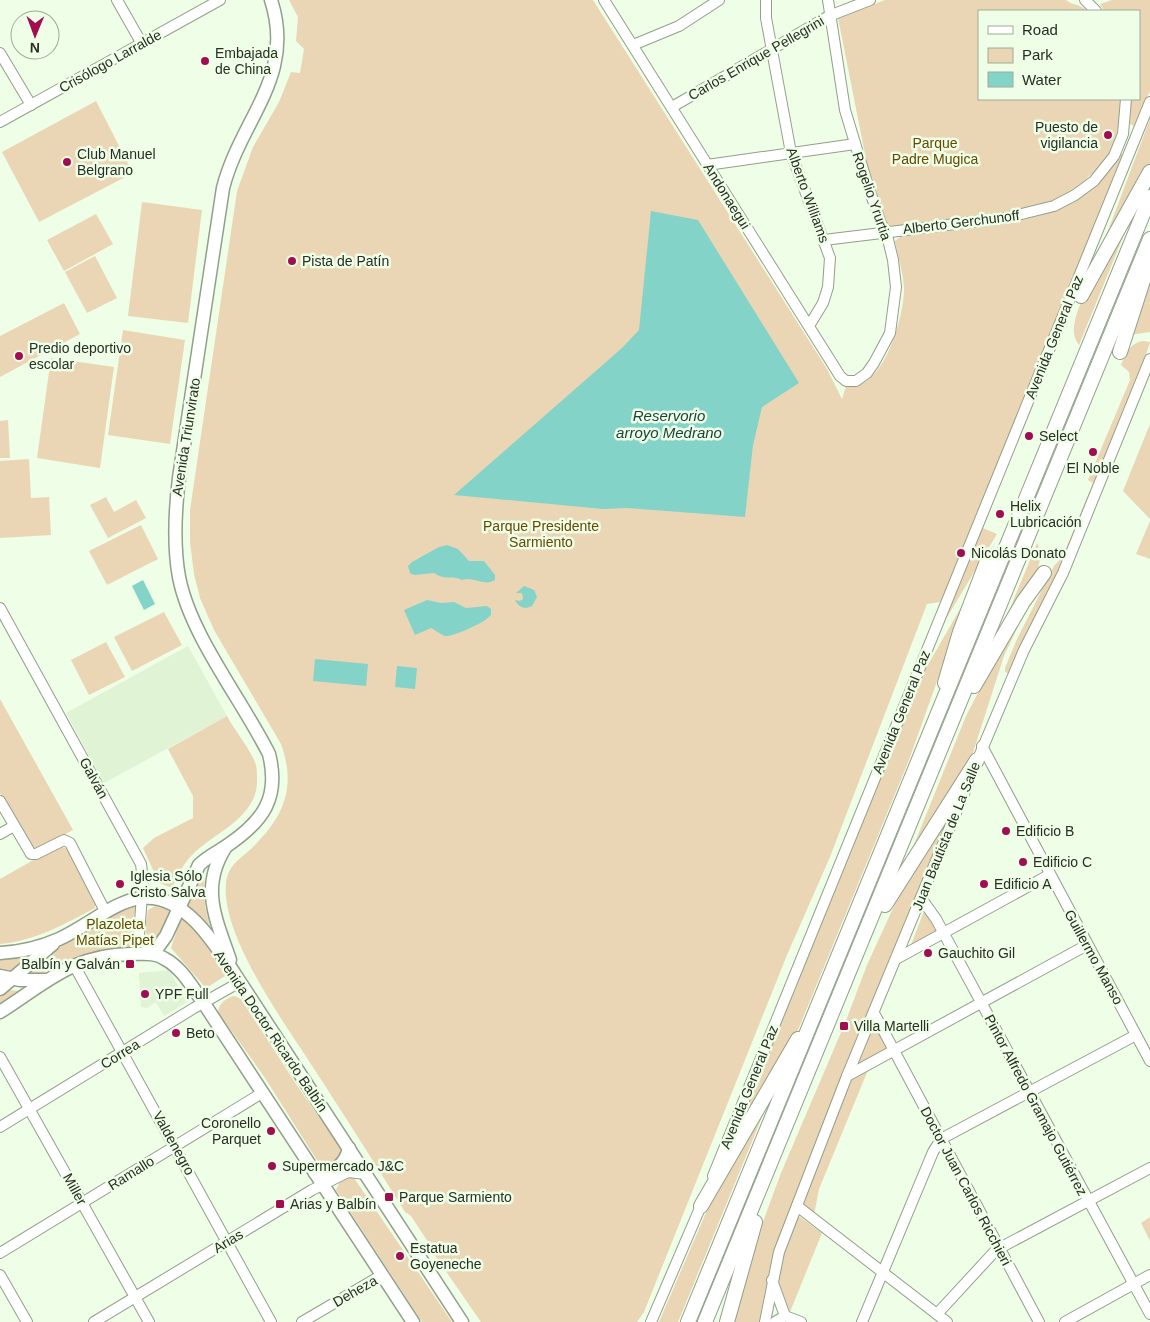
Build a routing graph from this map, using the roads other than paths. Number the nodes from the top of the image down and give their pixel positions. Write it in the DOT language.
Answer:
graph roads {
  1 [pos="117,0"];
  2 [pos="220,0"];
  3 [pos="271,0"];
  4 [pos="604,0"];
  5 [pos="719,0"];
  6 [pos="766,0"];
  7 [pos="828,0"];
  8 [pos="870,0"];
  9 [pos="1085,0"];
  10 [pos="1095,10"];
  11 [pos="829,16"];
  12 [pos="142,44"];
  13 [pos="633,45"];
  14 [pos="772,49"];
  15 [pos="0,52"];
  16 [pos="1126,100"];
  17 [pos="1150,102"];
  18 [pos="31,105"];
  19 [pos="672,107"];
  20 [pos="0,122"];
  21 [pos="1123,134"];
  22 [pos="1134,139"];
  23 [pos="855,144"];
  24 [pos="791,153"];
  25 [pos="708,165"];
  26 [pos="1150,172"];
  27 [pos="1150,198"];
  28 [pos="886,231"];
  29 [pos="1150,239"];
  30 [pos="824,240"];
  31 [pos="1150,258"];
  32 [pos="1081,296"];
  33 [pos="809,326"];
  34 [pos="1120,352"];
  35 [pos="1150,359"];
  36 [pos="856,381"];
  37 [pos="989,556"];
  38 [pos="1044,572"];
  39 [pos="0,608"];
  40 [pos="938,716"];
  41 [pos="955,716"];
  42 [pos="980,753"];
  43 [pos="0,800"];
  44 [pos="14,826"];
  45 [pos="0,834"];
  46 [pos="226,847"];
  47 [pos="1049,875"];
  48 [pos="142,898"];
  49 [pos="921,898"];
  50 [pos="179,909"];
  51 [pos="105,911"];
  52 [pos="943,934"];
  53 [pos="59,939"];
  54 [pos="1087,945"];
  55 [pos="858,951"];
  56 [pos="0,953"];
  57 [pos="153,954"];
  58 [pos="896,960"];
  59 [pos="74,965"];
  60 [pos="237,977"];
  61 [pos="5,978"];
  62 [pos="46,980"];
  63 [pos="0,989"];
  64 [pos="203,1002"];
  65 [pos="981,1003"];
  66 [pos="0,1012"];
  67 [pos="874,1013"];
  68 [pos="816,1014"];
  69 [pos="1136,1035"];
  70 [pos="894,1050"];
  71 [pos="123,1052"];
  72 [pos="0,1057"];
  73 [pos="1150,1061"];
  74 [pos="847,1076"];
  75 [pos="1030,1091"];
  76 [pos="262,1093"];
  77 [pos="30,1110"];
  78 [pos="0,1127"];
  79 [pos="941,1139"];
  80 [pos="175,1145"];
  81 [pos="350,1148"];
  82 [pos="773,1159"];
  83 [pos="1150,1168"];
  84 [pos="315,1173"];
  85 [pos="366,1174"];
  86 [pos="323,1185"];
  87 [pos="1088,1202"];
  88 [pos="82,1203"];
  89 [pos="701,1206"];
  90 [pos="797,1206"];
  91 [pos="227,1241"];
  92 [pos="999,1248"];
  93 [pos="0,1253"];
  94 [pos="882,1271"];
  95 [pos="0,1275"];
  96 [pos="382,1275"];
  97 [pos="1150,1275"];
  98 [pos="772,1279"];
  99 [pos="1134,1284"];
  100 [pos="135,1298"];
  101 [pos="937,1314"];
  102 [pos="1150,1314"];
  103 [pos="785,1316"];
  104 [pos="27,1322"];
  105 [pos="94,1322"];
  106 [pos="149,1322"];
  107 [pos="271,1322"];
  108 [pos="302,1322"];
  109 [pos="413,1322"];
  110 [pos="462,1322"];
  111 [pos="652,1322"];
  112 [pos="688,1322"];
  113 [pos="705,1322"];
  114 [pos="727,1322"];
  115 [pos="765,1322"];
  116 [pos="775,1322"];
  117 [pos="801,1322"];
  118 [pos="862,1322"];
  119 [pos="947,1322"];
  120 [pos="1038,1322"];
  121 [pos="1065,1322"];
  1 -- 12 [label="street"];
  2 -- 12 [label="street, Crisólogo Larralde"];
  3 -- 46 [label="main road, Avenida Triunvirato"];
  4 -- 13 [label="street, Andonaegui"];
  5 -- 13 [label="street"];
  6 -- 14 [label="street, Alberto Williams"];
  7 -- 11 [label="street, Rogelio Yrurtia"];
  8 -- 11 [label="street, Carlos Enrique Pellegrini"];
  9 -- 10 [label="street"];
  11 -- 14 [label="street, Carlos Enrique Pellegrini"];
  11 -- 23 [label="street, Rogelio Yrurtia"];
  12 -- 18 [label="street, Crisólogo Larralde"];
  13 -- 19 [label="street, Andonaegui"];
  14 -- 19 [label="street, Carlos Enrique Pellegrini"];
  14 -- 24 [label="street, Alberto Williams"];
  15 -- 18 [label="street"];
  16 -- 21 [label="street, Alberto Gerchunoff"];
  17 -- 22 [label="street, Avenida General Paz"];
  18 -- 20 [label="street, Crisólogo Larralde"];
  19 -- 25 [label="street, Andonaegui"];
  21 -- 22 [label="street"];
  21 -- 28 [label="street, Alberto Gerchunoff"];
  22 -- 89 [label="street, Avenida General Paz"];
  23 -- 24 [label="street"];
  23 -- 28 [label="street, Rogelio Yrurtia"];
  24 -- 25 [label="street"];
  24 -- 30 [label="street, Alberto Williams"];
  25 -- 33 [label="street, Andonaegui"];
  26 -- 32 [label="highway"];
  27 -- 40 [label="highway"];
  28 -- 30 [label="street, Alberto Gerchunoff"];
  28 -- 36 [label="street, Rogelio Yrurtia"];
  29 -- 41 [label="highway"];
  30 -- 33 [label="street, Alberto Williams"];
  31 -- 34 [label="highway"];
  33 -- 36 [label="street, Andonaegui"];
  35 -- 42 [label="street, Juan Bautista de La Salle"];
  37 -- 40 [label="highway"];
  38 -- 41 [label="highway"];
  39 -- 48 [label="street, Galván"];
  40 -- 68 [label="highway"];
  41 -- 55 [label="highway"];
  42 -- 47 [label="street, Guillermo Manso"];
  42 -- 49 [label="street, Juan Bautista de La Salle"];
  42 -- 55 [label="highway"];
  43 -- 44 [label="street"];
  44 -- 45 [label="street"];
  44 -- 51 [label="street"];
  46 -- 50 [label="main road, Avenida Triunvirato"];
  46 -- 60 [label="main road, Avenida Triunvirato"];
  47 -- 52 [label="street"];
  47 -- 54 [label="street, Guillermo Manso"];
  48 -- 50 [label="main road, Avenida Doctor Ricardo Balbín"];
  48 -- 51 [label="main road, Avenida Doctor Ricardo Balbín"];
  48 -- 57 [label="street, Galván"];
  49 -- 52 [label="street, Pintor Alfredo Gramajo Gutiérrez"];
  49 -- 58 [label="street, Juan Bautista de La Salle"];
  50 -- 57 [label="main road, Avenida Triunvirato"];
  50 -- 60 [label="main road, Avenida Doctor Ricardo Balbín"];
  51 -- 53 [label="main road, Avenida Doctor Ricardo Balbín"];
  52 -- 58 [label="street"];
  52 -- 65 [label="street, Pintor Alfredo Gramajo Gutiérrez"];
  53 -- 56 [label="main road, Avenida Doctor Ricardo Balbín"];
  53 -- 61 [label="main road"];
  54 -- 65 [label="street"];
  54 -- 69 [label="street, Guillermo Manso"];
  55 -- 82 [label="highway"];
  57 -- 59 [label="main road"];
  57 -- 64 [label="main road"];
  58 -- 67 [label="street, Juan Bautista de La Salle"];
  59 -- 62 [label="main road"];
  59 -- 71 [label="street, Valdenegro"];
  60 -- 64 [label="street, Correa"];
  60 -- 81 [label="main road, Avenida Doctor Ricardo Balbín"];
  61 -- 62 [label="main road"];
  61 -- 63 [label="main road"];
  62 -- 66 [label="main road"];
  64 -- 71 [label="street, Correa"];
  64 -- 76 [label="main road"];
  65 -- 70 [label="street"];
  65 -- 75 [label="street, Pintor Alfredo Gramajo Gutiérrez"];
  67 -- 70 [label="street, Doctor Juan Carlos Ricchieri"];
  67 -- 74 [label="street, Juan Bautista de La Salle"];
  68 -- 89 [label="highway"];
  68 -- 112 [label="highway"];
  69 -- 73 [label="street, Guillermo Manso"];
  69 -- 75 [label="street"];
  70 -- 74 [label="street"];
  70 -- 79 [label="street, Doctor Juan Carlos Ricchieri"];
  71 -- 77 [label="street, Correa"];
  71 -- 80 [label="street, Valdenegro"];
  72 -- 77 [label="street, Miller"];
  74 -- 90 [label="street, Juan Bautista de La Salle"];
  75 -- 79 [label="street"];
  75 -- 87 [label="street, Pintor Alfredo Gramajo Gutiérrez"];
  76 -- 80 [label="street, Ramallo"];
  76 -- 84 [label="main road"];
  77 -- 78 [label="street, Correa"];
  77 -- 88 [label="street, Miller"];
  79 -- 92 [label="street, Doctor Juan Carlos Ricchieri"];
  79 -- 94 [label="street"];
  80 -- 88 [label="street, Ramallo"];
  80 -- 91 [label="street, Valdenegro"];
  81 -- 84 [label="main road"];
  81 -- 85 [label="main road, Avenida Doctor Ricardo Balbín"];
  82 -- 113 [label="highway"];
  82 -- 114 [label="highway"];
  83 -- 87 [label="street"];
  84 -- 86 [label="main road"];
  85 -- 86 [label="street, Arias"];
  85 -- 110 [label="main road, Avenida Doctor Ricardo Balbín"];
  86 -- 91 [label="street, Arias"];
  86 -- 96 [label="main road"];
  87 -- 92 [label="street"];
  87 -- 99 [label="street, Pintor Alfredo Gramajo Gutiérrez"];
  88 -- 93 [label="street, Ramallo"];
  88 -- 100 [label="street, Miller"];
  89 -- 111 [label="street, Avenida General Paz"];
  90 -- 94 [label="street"];
  90 -- 98 [label="street, Juan Bautista de La Salle"];
  91 -- 100 [label="street, Arias"];
  91 -- 107 [label="street, Valdenegro"];
  92 -- 101 [label="street"];
  92 -- 120 [label="street, Doctor Juan Carlos Ricchieri"];
  94 -- 101 [label="street"];
  94 -- 118 [label="street"];
  95 -- 104 [label="street"];
  96 -- 108 [label="street, Deheza"];
  96 -- 109 [label="main road"];
  97 -- 99 [label="street"];
  98 -- 103 [label="street"];
  98 -- 115 [label="street, Juan Bautista de La Salle"];
  99 -- 102 [label="street, Pintor Alfredo Gramajo Gutiérrez"];
  99 -- 121 [label="street"];
  100 -- 105 [label="street, Arias"];
  100 -- 106 [label="street, Miller"];
  101 -- 119 [label="street"];
  103 -- 116 [label="street"];
  103 -- 117 [label="street"];
}
